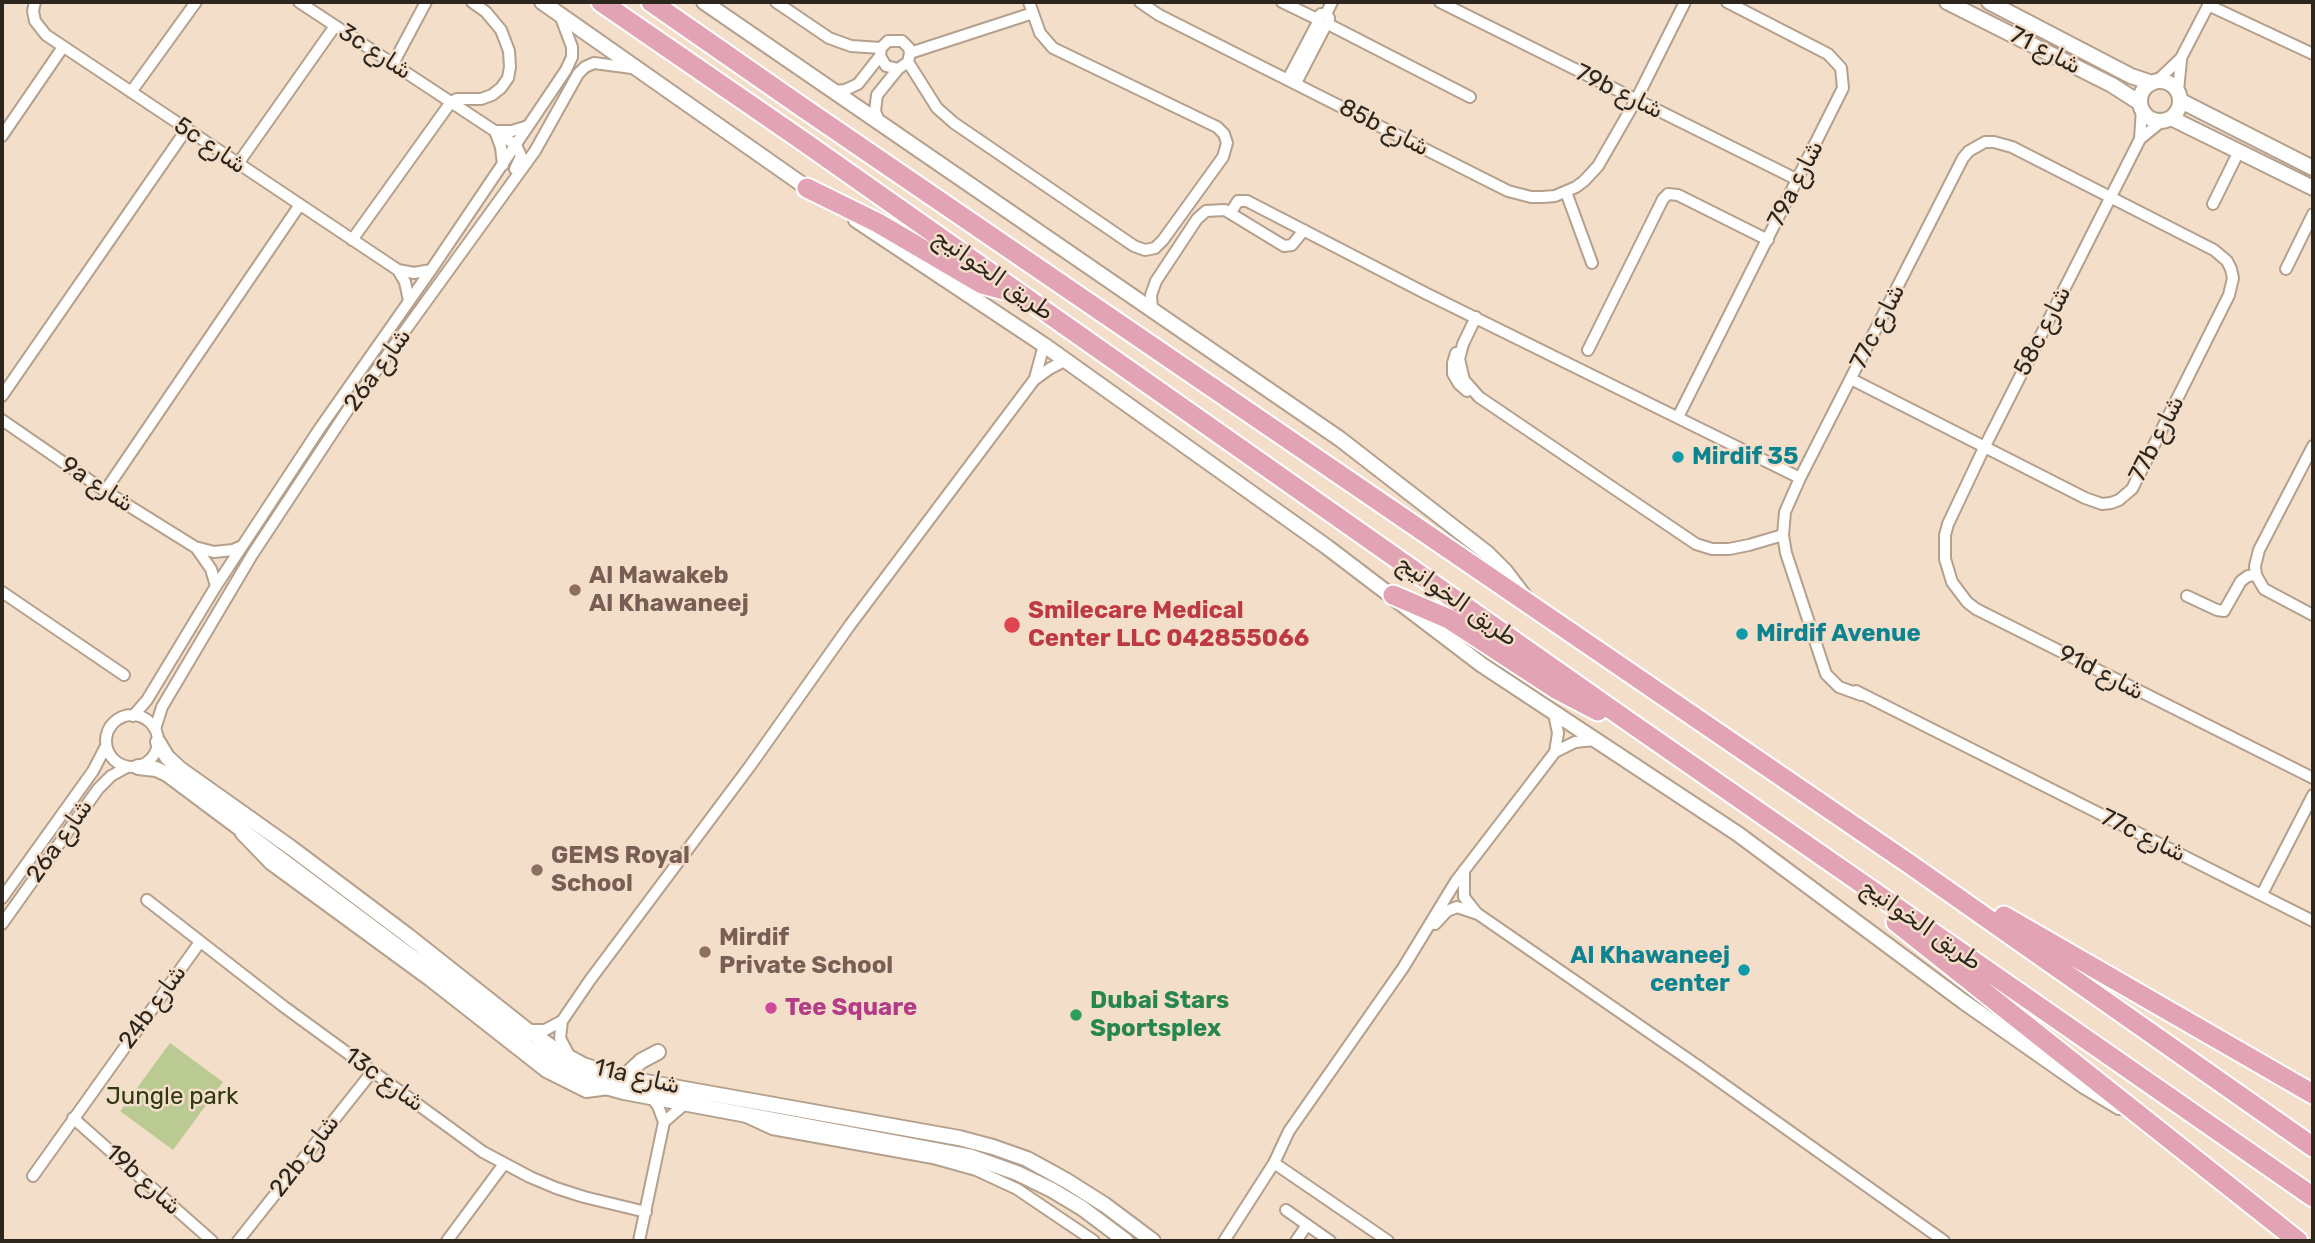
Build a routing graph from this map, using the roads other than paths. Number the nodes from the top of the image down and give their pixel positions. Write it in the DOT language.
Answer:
graph roads {
  1 [pos="196,2"];
  2 [pos="299,2"];
  3 [pos="426,2"];
  4 [pos="472,2"];
  5 [pos="542,2"];
  6 [pos="601,2"];
  7 [pos="651,2"];
  8 [pos="704,2"];
  9 [pos="776,2"];
  10 [pos="1140,2"];
  11 [pos="1282,2"];
  12 [pos="1332,2"];
  13 [pos="1440,2"];
  14 [pos="1685,2"];
  15 [pos="1727,2"];
  16 [pos="1947,2"];
  17 [pos="1989,2"];
  18 [pos="2209,3"];
  19 [pos="34,7"];
  20 [pos="1031,8"];
  21 [pos="559,13"];
  22 [pos="1323,21"];
  23 [pos="335,26"];
  24 [pos="63,47"];
  25 [pos="881,52"];
  26 [pos="2313,54"];
  27 [pos="2181,58"];
  28 [pos="901,63"];
  29 [pos="393,64"];
  30 [pos="639,69"];
  31 [pos="1292,81"];
  32 [pos="2154,82"];
  33 [pos="835,91"];
  34 [pos="131,92"];
  35 [pos="2179,96"];
  36 [pos="1470,97"];
  37 [pos="1636,100"];
  38 [pos="451,102"];
  39 [pos="2141,106"];
  40 [pos="2167,119"];
  41 [pos="879,121"];
  42 [pos="528,127"];
  43 [pos="186,130"];
  44 [pos="495,131"];
  45 [pos="2,136"];
  46 [pos="2140,139"];
  47 [pos="516,145"];
  48 [pos="2239,150"];
  49 [pos="237,165"];
  50 [pos="503,165"];
  51 [pos="2313,168"];
  52 [pos="1798,180"];
  53 [pos="807,188"];
  54 [pos="2313,188"];
  55 [pos="1566,192"];
  56 [pos="2111,197"];
  57 [pos="500,200"];
  58 [pos="2213,204"];
  59 [pos="299,206"];
  60 [pos="1231,212"];
  61 [pos="2313,214"];
  62 [pos="1304,230"];
  63 [pos="352,240"];
  64 [pos="1768,240"];
  65 [pos="1592,263"];
  66 [pos="2286,268"];
  67 [pos="397,270"];
  68 [pos="431,270"];
  69 [pos="1015,291"];
  70 [pos="409,302"];
  71 [pos="1152,309"];
  72 [pos="1476,317"];
  73 [pos="1044,345"];
  74 [pos="1588,349"];
  75 [pos="1066,360"];
  76 [pos="1851,379"];
  77 [pos="1034,380"];
  78 [pos="2,396"];
  79 [pos="1678,417"];
  80 [pos="2,420"];
  81 [pos="1984,448"];
  82 [pos="2312,450"];
  83 [pos="1800,478"];
  84 [pos="104,491"];
  85 [pos="1948,524"];
  86 [pos="1783,534"];
  87 [pos="242,546"];
  88 [pos="195,547"];
  89 [pos="2256,575"];
  90 [pos="216,586"];
  91 [pos="2,593"];
  92 [pos="1392,595"];
  93 [pos="2187,596"];
  94 [pos="1528,603"];
  95 [pos="2313,615"];
  96 [pos="124,676"];
  97 [pos="1554,714"];
  98 [pos="133,716"];
  99 [pos="1625,719"];
  100 [pos="156,736"];
  101 [pos="1597,740"];
  102 [pos="106,746"];
  103 [pos="1555,752"];
  104 [pos="133,767"];
  105 [pos="2313,778"];
  106 [pos="2313,794"];
  107 [pos="1828,860"];
  108 [pos="1912,865"];
  109 [pos="1464,870"];
  110 [pos="2262,894"];
  111 [pos="2,898"];
  112 [pos="147,900"];
  113 [pos="1478,914"];
  114 [pos="2313,921"];
  115 [pos="2,924"];
  116 [pos="1427,929"];
  117 [pos="200,942"];
  118 [pos="562,1021"];
  119 [pos="527,1030"];
  120 [pos="658,1052"];
  121 [pos="570,1058"];
  122 [pos="372,1072"];
  123 [pos="623,1078"];
  124 [pos="2313,1094"];
  125 [pos="651,1097"];
  126 [pos="687,1103"];
  127 [pos="740,1113"];
  128 [pos="2143,1117"];
  129 [pos="73,1118"];
  130 [pos="664,1122"];
  131 [pos="2313,1147"];
  132 [pos="1274,1163"];
  133 [pos="504,1164"];
  134 [pos="33,1175"];
  135 [pos="2313,1197"];
  136 [pos="1286,1210"];
  137 [pos="646,1212"];
  138 [pos="1307,1225"];
  139 [pos="212,1241"];
  140 [pos="238,1241"];
  141 [pos="447,1241"];
  142 [pos="639,1241"];
  143 [pos="1094,1241"];
  144 [pos="1126,1241"];
  145 [pos="1153,1241"];
  146 [pos="1224,1241"];
  147 [pos="1296,1241"];
  148 [pos="1330,1241"];
  149 [pos="1388,1241"];
  150 [pos="1944,1241"];
  151 [pos="2298,1241"];
  1 -- 34 [label="street"];
  2 -- 23 [label="street, 3c شارع"];
  3 -- 29 [label="street"];
  4 -- 38 [label="street"];
  5 -- 21 [label="street"];
  6 -- 69 [label="highway, طريق الخوانيج"];
  7 -- 94 [label="highway, طريق الخوانيج"];
  8 -- 33 [label="street"];
  9 -- 25 [label="street"];
  10 -- 31 [label="street, 85b شارع"];
  11 -- 22 [label="street"];
  12 -- 22 [label="street"];
  13 -- 37 [label="street, 79b شارع"];
  14 -- 37 [label="street"];
  15 -- 52 [label="street, 79a شارع"];
  16 -- 39 [label="street, شارع 71"];
  17 -- 32 [label="street, شارع 71"];
  18 -- 26 [label="street"];
  18 -- 27 [label="street"];
  19 -- 24 [label="street, 5c شارع"];
  20 -- 28 [label="street"];
  20 -- 28 [label="street"];
  21 -- 30 [label="street"];
  21 -- 42 [label="street, 26a شارع"];
  22 -- 31 [label="street"];
  22 -- 36 [label="street"];
  23 -- 29 [label="street, 3c شارع"];
  23 -- 49 [label="street"];
  24 -- 34 [label="street, 5c شارع"];
  24 -- 45 [label="street"];
  25 -- 28 [label="street"];
  25 -- 28 [label="street"];
  25 -- 33 [label="street"];
  27 -- 32 [label="street"];
  27 -- 35 [label="street"];
  28 -- 41 [label="street"];
  29 -- 38 [label="street, 3c شارع"];
  30 -- 53 [label="street"];
  30 -- 57 [label="street, 26a شارع"];
  31 -- 55 [label="street, 85b شارع"];
  32 -- 35 [label="street"];
  32 -- 39 [label="street"];
  33 -- 41 [label="street"];
  34 -- 43 [label="street, 5c شارع"];
  35 -- 40 [label="street"];
  35 -- 51 [label="street"];
  37 -- 52 [label="street, 79b شارع"];
  37 -- 55 [label="street"];
  38 -- 44 [label="street, 3c شارع"];
  38 -- 63 [label="street"];
  39 -- 40 [label="street"];
  39 -- 46 [label="street, 58c شارع"];
  40 -- 46 [label="street, 58c شارع"];
  40 -- 48 [label="street"];
  41 -- 71 [label="street"];
  42 -- 44 [label="street"];
  42 -- 47 [label="street, 26a شارع"];
  43 -- 49 [label="street, 5c شارع"];
  43 -- 78 [label="street"];
  44 -- 47 [label="street, 3c شارع"];
  44 -- 50 [label="street"];
  46 -- 56 [label="street, 58c شارع"];
  47 -- 50 [label="street, 26a شارع"];
  47 -- 57 [label="street"];
  48 -- 54 [label="street"];
  48 -- 58 [label="street"];
  49 -- 59 [label="street, 5c شارع"];
  50 -- 68 [label="street, 26a شارع"];
  52 -- 64 [label="street, 79a شارع"];
  53 -- 69 [label="highway"];
  53 -- 73 [label="street"];
  55 -- 65 [label="street"];
  56 -- 76 [label="street, 77c شارع"];
  56 -- 81 [label="street, 58c شارع"];
  56 -- 81 [label="street, 77b شارع"];
  57 -- 100 [label="street, 26a شارع"];
  59 -- 63 [label="street, 5c شارع"];
  59 -- 84 [label="street"];
  60 -- 62 [label="street"];
  60 -- 62 [label="street"];
  60 -- 71 [label="street"];
  61 -- 66 [label="street"];
  62 -- 72 [label="street"];
  63 -- 67 [label="street, 5c شارع"];
  64 -- 74 [label="street"];
  64 -- 79 [label="street, 79a شارع"];
  67 -- 68 [label="street"];
  67 -- 70 [label="street"];
  68 -- 70 [label="street, 26a شارع"];
  69 -- 99 [label="highway, طريق الخوانيج"];
  70 -- 87 [label="street, 26a شارع"];
  71 -- 94 [label="street"];
  72 -- 79 [label="street"];
  72 -- 86 [label="street"];
  73 -- 75 [label="street"];
  73 -- 77 [label="street"];
  75 -- 77 [label="street"];
  75 -- 92 [label="street"];
  76 -- 81 [label="street, 77b شارع"];
  76 -- 83 [label="street, 77c شارع"];
  77 -- 118 [label="street"];
  79 -- 83 [label="street"];
  80 -- 84 [label="street, 9a شارع"];
  81 -- 85 [label="street, 58c شارع"];
  82 -- 89 [label="street"];
  83 -- 86 [label="street, 77c شارع"];
  84 -- 88 [label="street, 9a شارع"];
  85 -- 105 [label="street, 91d شارع"];
  86 -- 110 [label="street, 77c شارع"];
  87 -- 88 [label="street, 9a شارع"];
  87 -- 90 [label="street, 26a شارع"];
  88 -- 90 [label="street, 9a شارع"];
  89 -- 93 [label="street"];
  89 -- 95 [label="street"];
  90 -- 98 [label="street, 26a شارع"];
  91 -- 96 [label="street"];
  92 -- 97 [label="street"];
  92 -- 99 [label="highway"];
  94 -- 108 [label="highway, طريق الخوانيج"];
  97 -- 101 [label="street"];
  97 -- 103 [label="street"];
  98 -- 100 [label="street"];
  98 -- 102 [label="street"];
  99 -- 107 [label="highway, طريق الخوانيج"];
  100 -- 104 [label="street"];
  100 -- 119 [label="street, 11a شارع"];
  101 -- 103 [label="street"];
  101 -- 128 [label="street"];
  102 -- 104 [label="street"];
  102 -- 111 [label="street, 26a شارع"];
  103 -- 109 [label="street"];
  104 -- 115 [label="street, 26a شارع"];
  104 -- 125 [label="street, 11a شارع"];
  106 -- 110 [label="street"];
  107 -- 128 [label="highway"];
  107 -- 135 [label="highway, طريق الخوانيج"];
  108 -- 124 [label="highway"];
  108 -- 131 [label="highway, طريق الخوانيج"];
  109 -- 113 [label="street"];
  109 -- 116 [label="street"];
  110 -- 114 [label="street, 77c شارع"];
  112 -- 117 [label="street, 13c شارع"];
  113 -- 116 [label="street"];
  113 -- 150 [label="street"];
  116 -- 132 [label="street"];
  117 -- 122 [label="street, 13c شارع"];
  117 -- 129 [label="street, 24b شارع"];
  118 -- 119 [label="street"];
  118 -- 121 [label="street"];
  119 -- 121 [label="street, 11a شارع"];
  120 -- 123 [label="street"];
  121 -- 123 [label="street, 11a شارع"];
  122 -- 133 [label="street, 13c شارع"];
  122 -- 140 [label="street, 22b شارع"];
  123 -- 145 [label="street, 11a شارع"];
  125 -- 126 [label="street, 11a شارع"];
  125 -- 130 [label="street"];
  126 -- 127 [label="street, 11a شارع"];
  126 -- 130 [label="street"];
  127 -- 143 [label="street, 11a شارع"];
  127 -- 144 [label="street, 11a شارع"];
  128 -- 151 [label="highway"];
  129 -- 134 [label="street, 24b شارع"];
  129 -- 139 [label="street, 19b شارع"];
  130 -- 137 [label="street"];
  132 -- 146 [label="street"];
  132 -- 149 [label="street"];
  133 -- 137 [label="street, 13c شارع"];
  133 -- 141 [label="street"];
  136 -- 138 [label="street"];
  137 -- 142 [label="street"];
  138 -- 147 [label="street"];
  138 -- 148 [label="street"];
}
